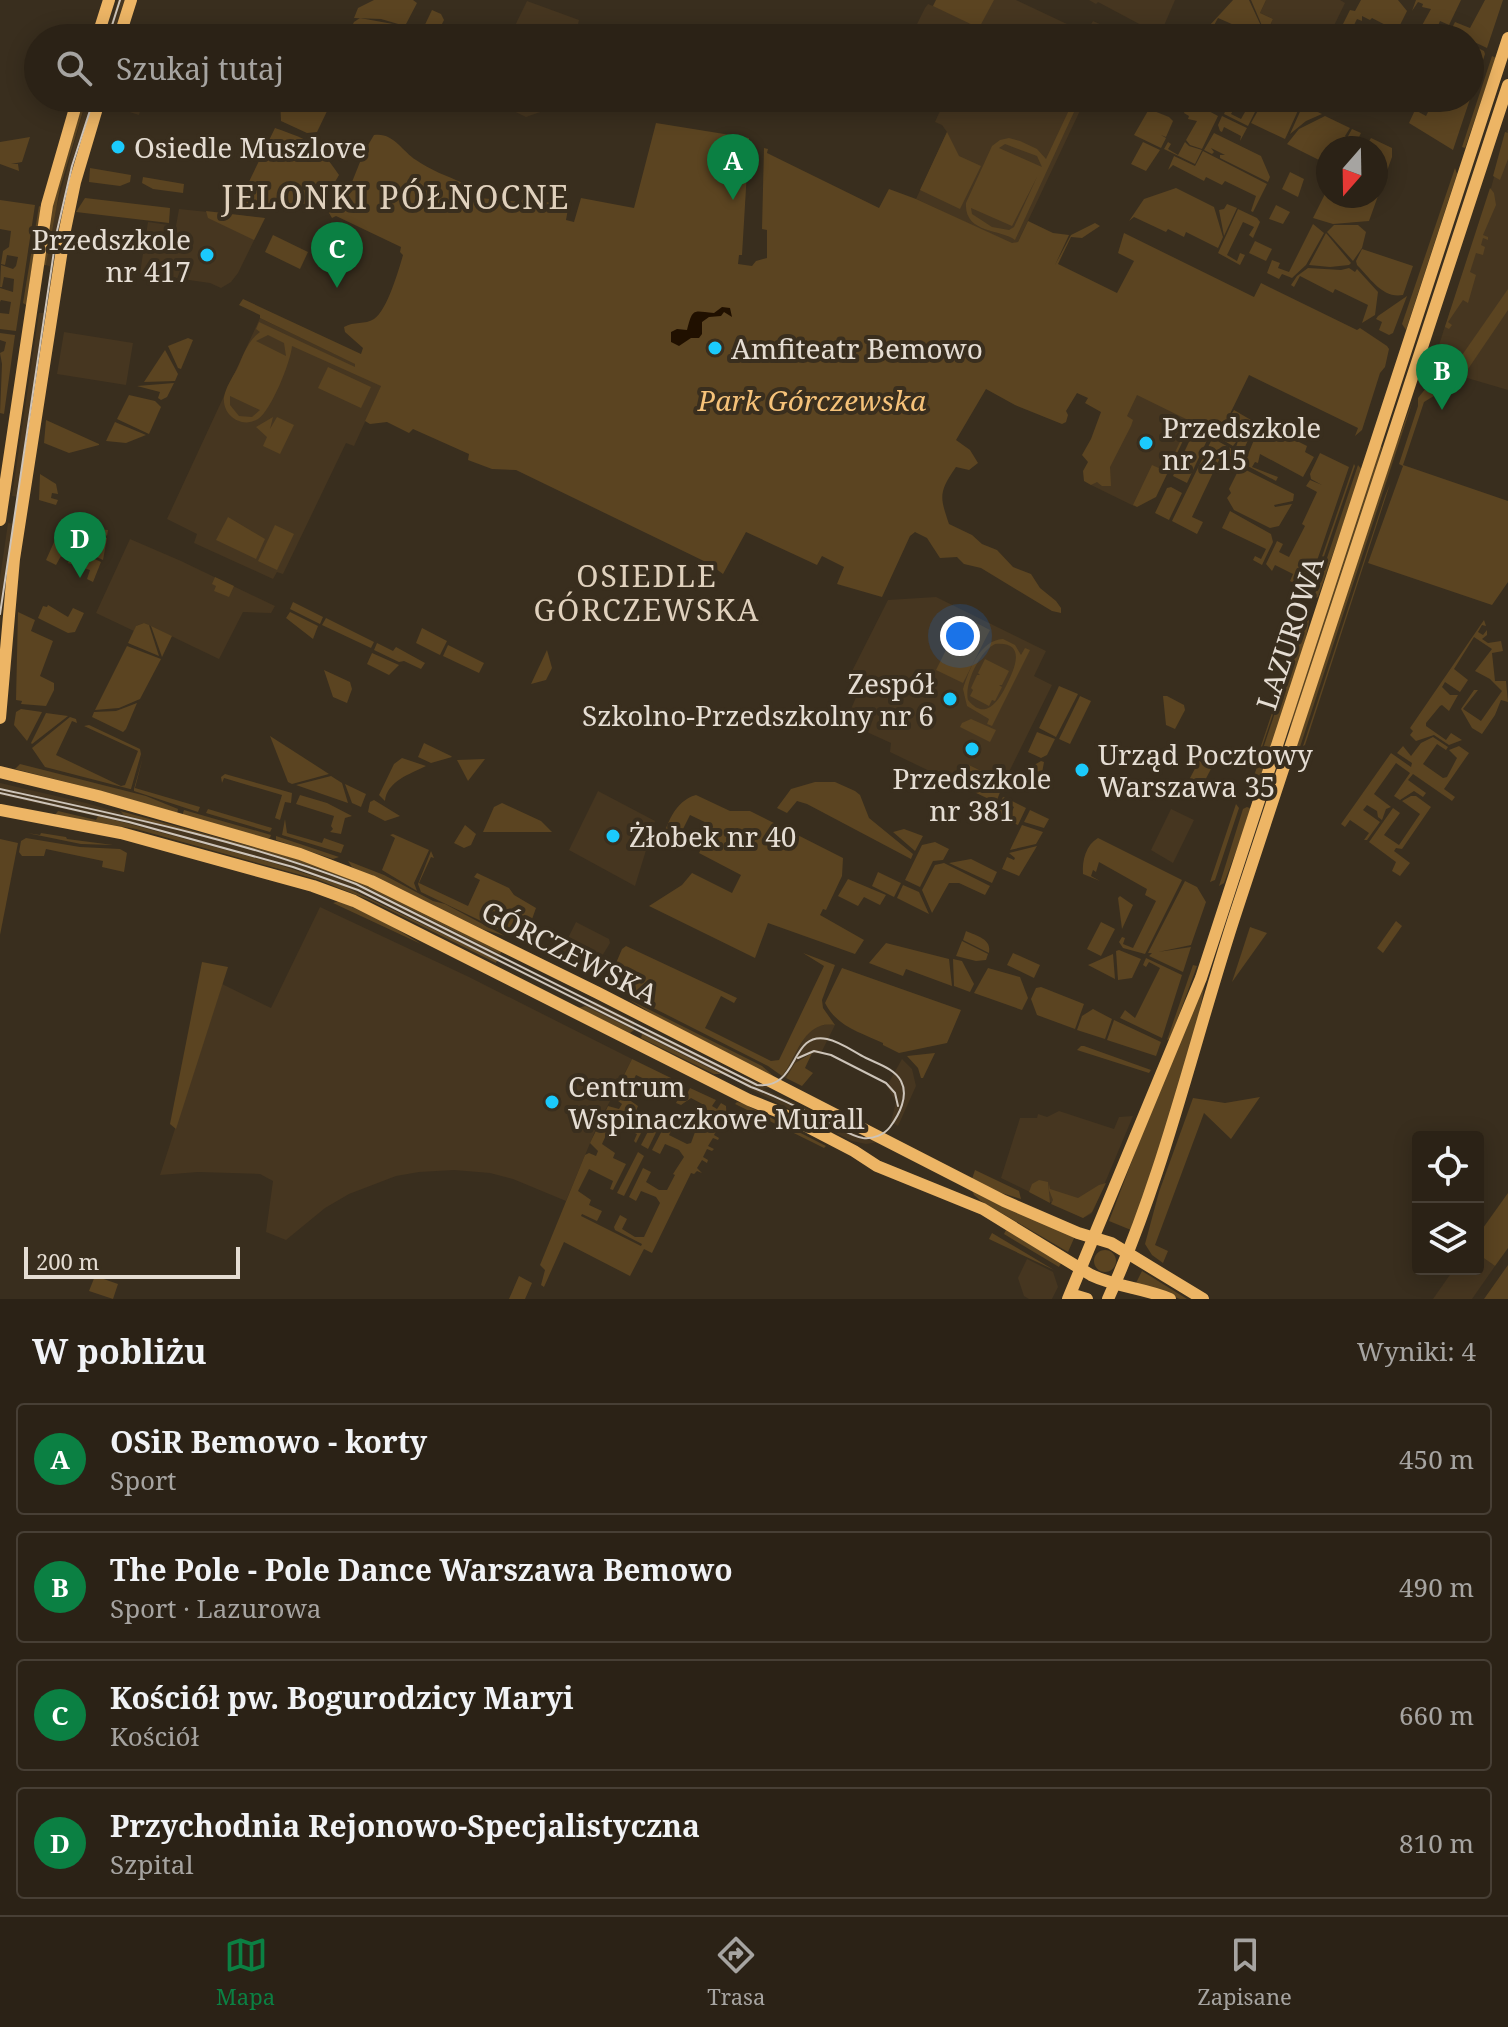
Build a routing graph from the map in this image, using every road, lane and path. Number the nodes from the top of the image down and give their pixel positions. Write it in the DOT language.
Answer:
graph roads {
  1 [pos="109,0"];
  2 [pos="131,0"];
  3 [pos="101,24"];
  4 [pos="123,24"];
  5 [pos="1508,38"];
  6 [pos="1508,85"];
  7 [pos="1484,111"];
  8 [pos="74,112"];
  9 [pos="96,112"];
  10 [pos="1484,112"];
  11 [pos="0,520"];
  12 [pos="0,718"];
  13 [pos="0,772"];
  14 [pos="0,810"];
  15 [pos="1095,1237"];
  16 [pos="1128,1252"];
  17 [pos="1081,1269"];
  18 [pos="1115,1284"];
  19 [pos="1069,1299"];
  20 [pos="1087,1299"];
  21 [pos="1108,1299"];
  22 [pos="1170,1299"];
  23 [pos="1203,1299"];
  1 -- 3 [label="main road"];
  2 -- 4 [label="main road"];
  5 -- 7 [label="main road, LAZUROWA"];
  6 -- 16 [label="main road, LAZUROWA"];
  8 -- 11 [label="main road"];
  9 -- 12 [label="main road"];
  10 -- 15 [label="main road, LAZUROWA"];
  13 -- 15 [label="main road, GÓRCZEWSKA"];
  14 -- 17 [label="main road, GÓRCZEWSKA"];
  15 -- 16 [label="main road, GÓRCZEWSKA"];
  15 -- 17 [label="main road, LAZUROWA"];
  16 -- 18 [label="main road, LAZUROWA"];
  16 -- 23 [label="main road"];
  17 -- 18 [label="main road, GÓRCZEWSKA"];
  17 -- 19 [label="main road"];
  18 -- 21 [label="main road"];
  18 -- 22 [label="main road"];
  19 -- 20 [label="main road"];
}
